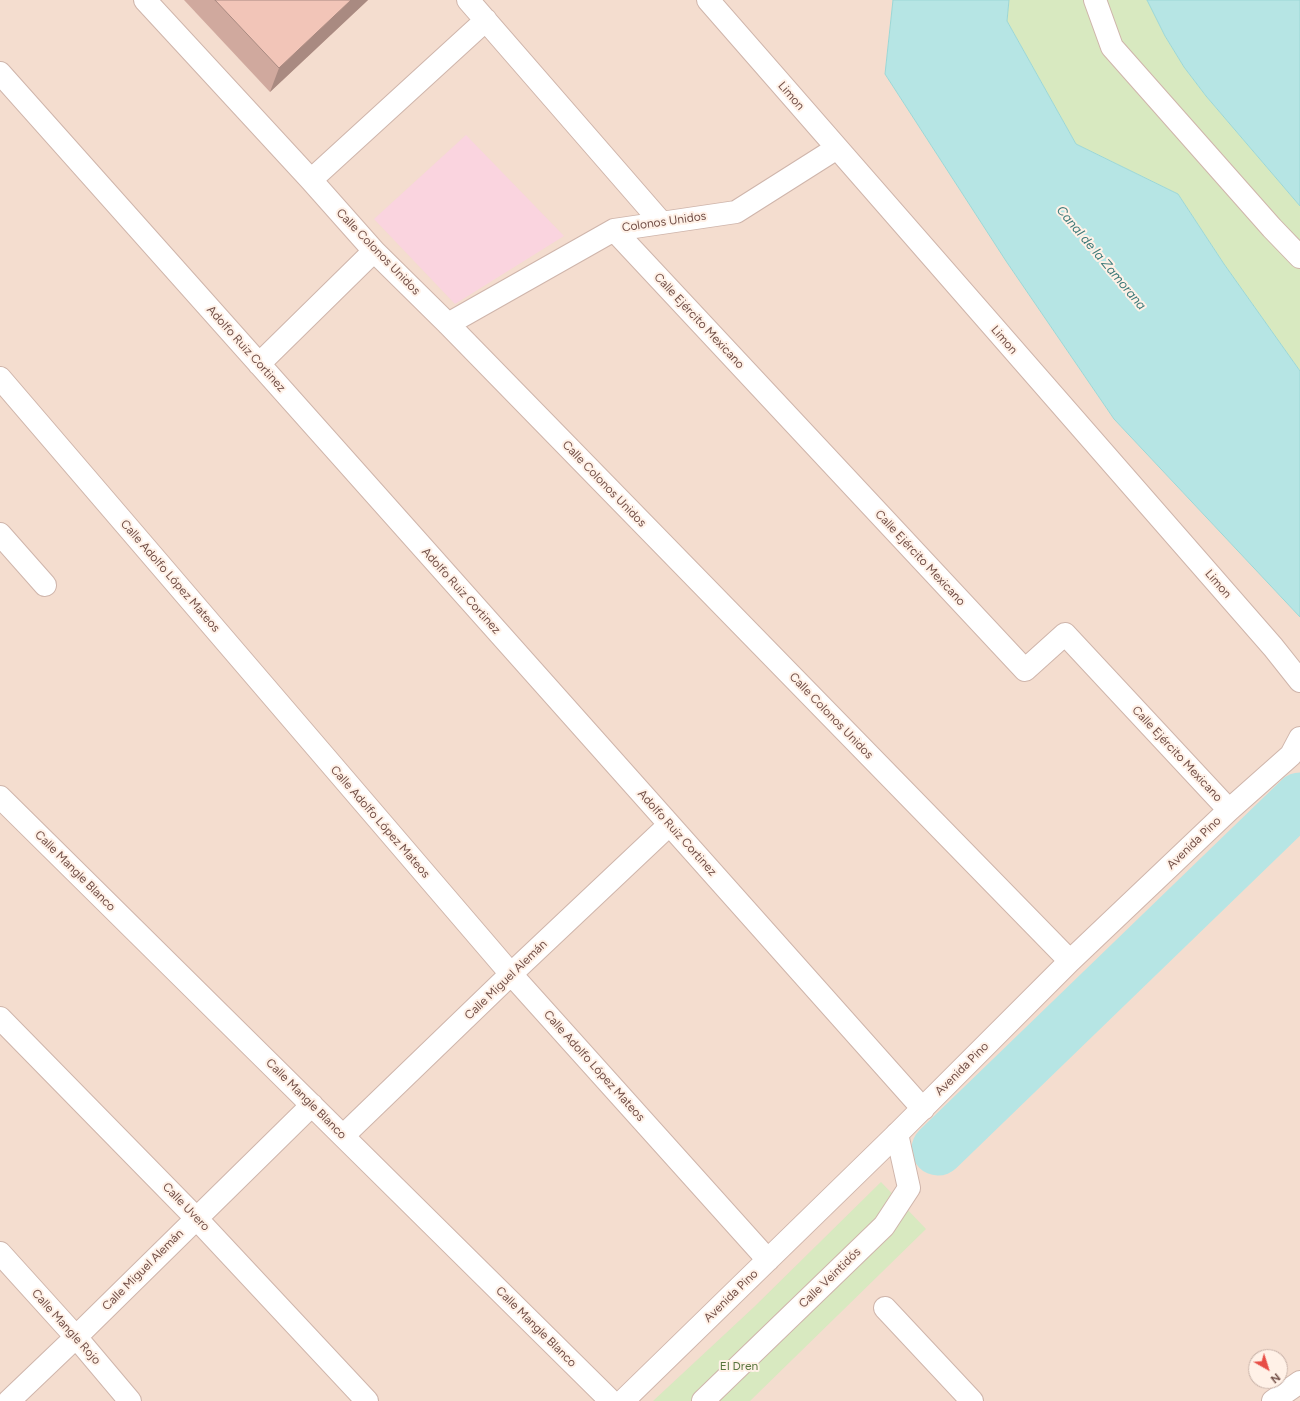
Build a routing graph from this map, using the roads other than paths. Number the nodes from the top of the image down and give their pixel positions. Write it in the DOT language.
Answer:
graph roads {
  1 [pos="145,0"];
  2 [pos="468,0"];
  3 [pos="708,0"];
  4 [pos="1095,0"];
  5 [pos="486,20"];
  6 [pos="0,73"];
  7 [pos="837,148"];
  8 [pos="311,180"];
  9 [pos="661,222"];
  10 [pos="614,230"];
  11 [pos="374,251"];
  12 [pos="1300,257"];
  13 [pos="448,324"];
  14 [pos="259,364"];
  15 [pos="0,378"];
  16 [pos="0,534"];
  17 [pos="45,584"];
  18 [pos="1300,681"];
  19 [pos="1300,738"];
  20 [pos="0,797"];
  21 [pos="1229,810"];
  22 [pos="669,825"];
  23 [pos="1070,961"];
  24 [pos="511,974"];
  25 [pos="0,1018"];
  26 [pos="312,1105"];
  27 [pos="923,1109"];
  28 [pos="897,1134"];
  29 [pos="343,1136"];
  30 [pos="196,1218"];
  31 [pos="0,1253"];
  32 [pos="768,1260"];
  33 [pos="885,1308"];
  34 [pos="76,1337"];
  35 [pos="1300,1382"];
  36 [pos="9,1401"];
  37 [pos="130,1401"];
  38 [pos="367,1401"];
  39 [pos="611,1401"];
  40 [pos="623,1401"];
  41 [pos="703,1401"];
  42 [pos="972,1401"];
  43 [pos="1273,1401"];
  1 -- 8 [label="street, Calle Colonos Unidos"];
  2 -- 5 [label="street"];
  3 -- 7 [label="street, Limon"];
  4 -- 12 [label="street"];
  5 -- 8 [label="street"];
  5 -- 9 [label="street"];
  6 -- 14 [label="street, Adolfo Ruiz Cortinez"];
  7 -- 9 [label="street, Colonos Unidos"];
  7 -- 18 [label="street, Limon"];
  8 -- 11 [label="street, Calle Colonos Unidos"];
  9 -- 10 [label="street, Colonos Unidos"];
  10 -- 13 [label="street, Colonos Unidos"];
  10 -- 21 [label="street, Calle Ejército Mexicano"];
  11 -- 13 [label="street, Calle Colonos Unidos"];
  11 -- 14 [label="street"];
  13 -- 23 [label="street, Calle Colonos Unidos"];
  14 -- 22 [label="street, Adolfo Ruiz Cortinez"];
  15 -- 24 [label="street, Calle Adolfo López Mateos"];
  16 -- 17 [label="street"];
  19 -- 21 [label="street, Avenida Pino"];
  20 -- 26 [label="street, Calle Mangle Blanco"];
  21 -- 23 [label="street, Avenida Pino"];
  22 -- 24 [label="street, Calle Miguel Alemán"];
  22 -- 27 [label="street, Adolfo Ruiz Cortinez"];
  23 -- 27 [label="street, Avenida Pino"];
  24 -- 29 [label="street, Calle Miguel Alemán"];
  24 -- 32 [label="street, Calle Adolfo López Mateos"];
  25 -- 30 [label="street, Calle Uvero"];
  26 -- 29 [label="street, Calle Mangle Blanco"];
  26 -- 30 [label="street, Calle Miguel Alemán"];
  27 -- 28 [label="street, Avenida Pino"];
  28 -- 32 [label="street, Avenida Pino"];
  28 -- 41 [label="street, Calle Veintidós"];
  29 -- 39 [label="street, Calle Mangle Blanco"];
  30 -- 34 [label="street, Calle Miguel Alemán"];
  30 -- 38 [label="street, Calle Uvero"];
  31 -- 34 [label="street, Calle Mangle Rojo"];
  32 -- 40 [label="street, Avenida Pino"];
  33 -- 42 [label="street"];
  34 -- 36 [label="street, Calle Miguel Alemán"];
  34 -- 37 [label="street, Calle Mangle Rojo"];
  35 -- 43 [label="street"];
}
